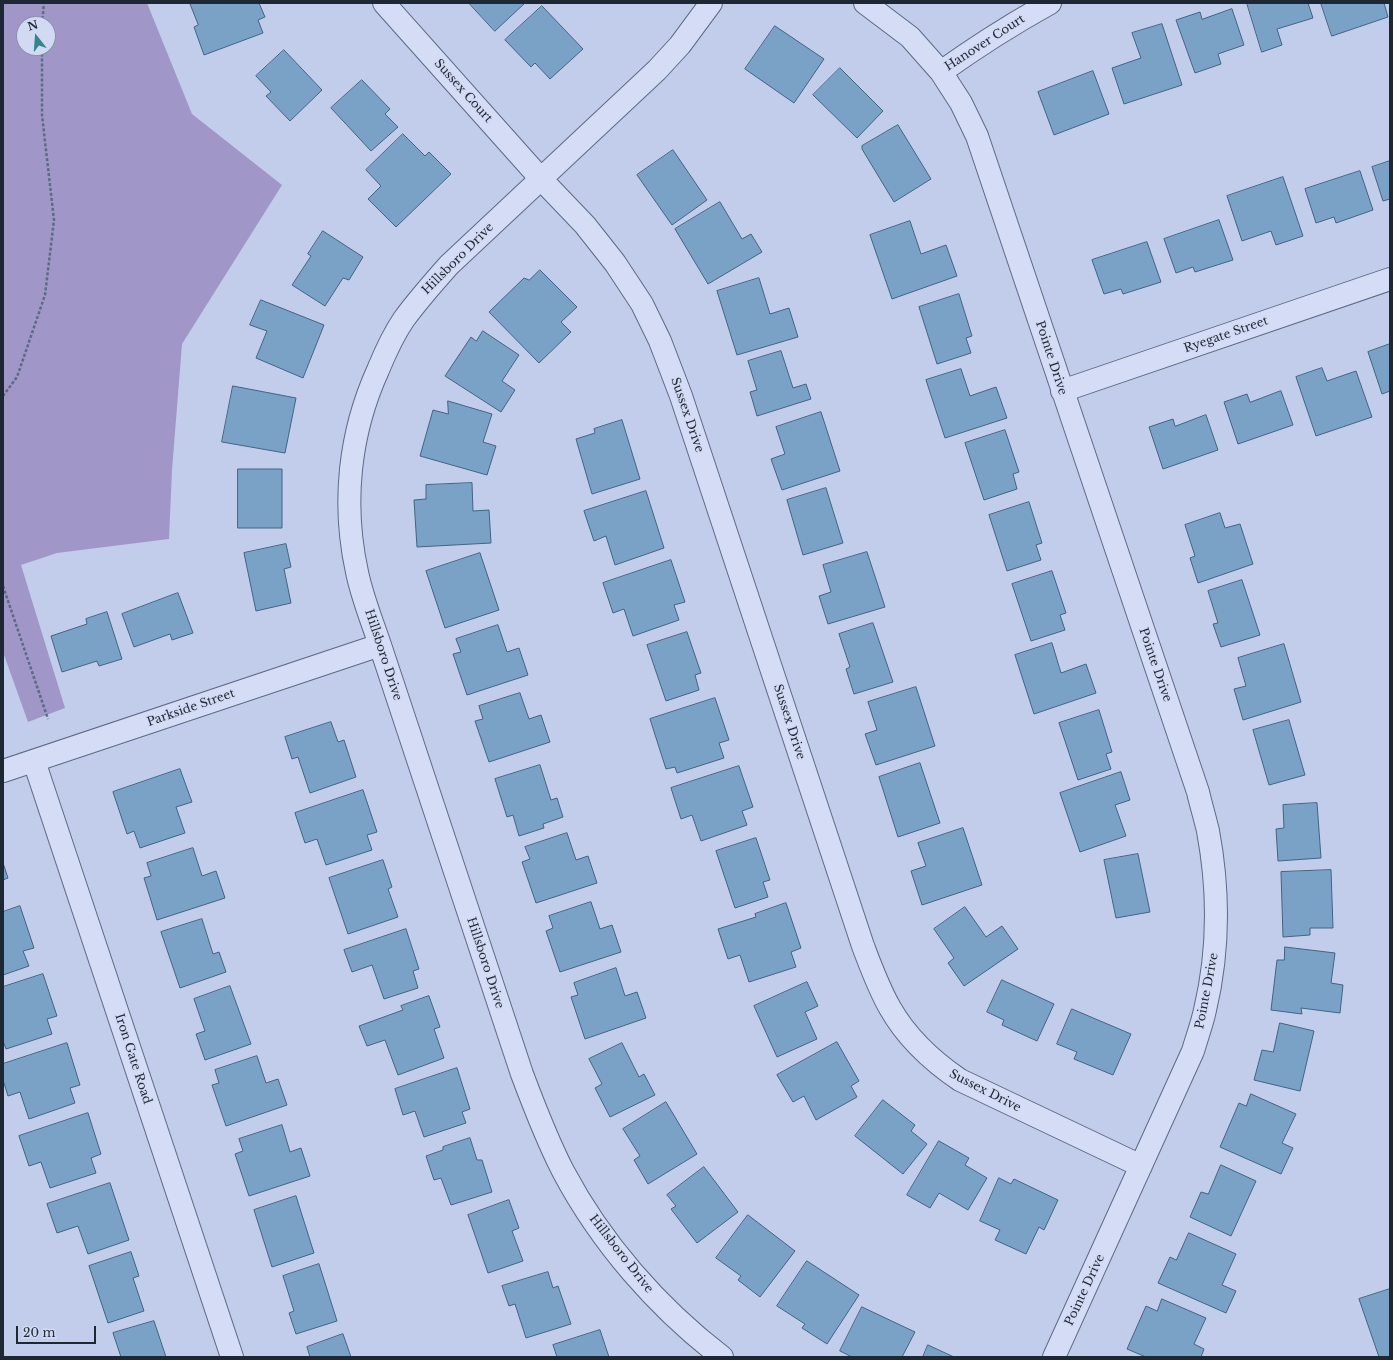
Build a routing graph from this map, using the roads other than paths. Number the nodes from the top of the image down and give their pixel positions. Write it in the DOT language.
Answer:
graph roads {
  1 [pos="384,3"];
  2 [pos="711,3"];
  3 [pos="866,3"];
  4 [pos="1050,3"];
  5 [pos="941,72"];
  6 [pos="541,179"];
  7 [pos="1390,279"];
  8 [pos="1062,391"];
  9 [pos="380,645"];
  10 [pos="34,761"];
  11 [pos="3,771"];
  12 [pos="1141,1166"];
  13 [pos="232,1357"];
  14 [pos="722,1357"];
  15 [pos="1054,1357"];
  1 -- 6 [label="street, Sussex Court"];
  2 -- 6 [label="street, Hillsboro Drive"];
  3 -- 5 [label="street, Pointe Drive"];
  4 -- 5 [label="street, Hanover Court"];
  5 -- 8 [label="street, Pointe Drive"];
  6 -- 9 [label="street, Hillsboro Drive"];
  6 -- 12 [label="street, Sussex Drive"];
  7 -- 8 [label="street, Ryegate Street"];
  8 -- 12 [label="street, Pointe Drive"];
  9 -- 10 [label="street, Parkside Street"];
  9 -- 14 [label="street, Hillsboro Drive"];
  10 -- 11 [label="street, Parkside Street"];
  10 -- 13 [label="street, Iron Gate Road"];
  12 -- 15 [label="street, Pointe Drive"];
}
